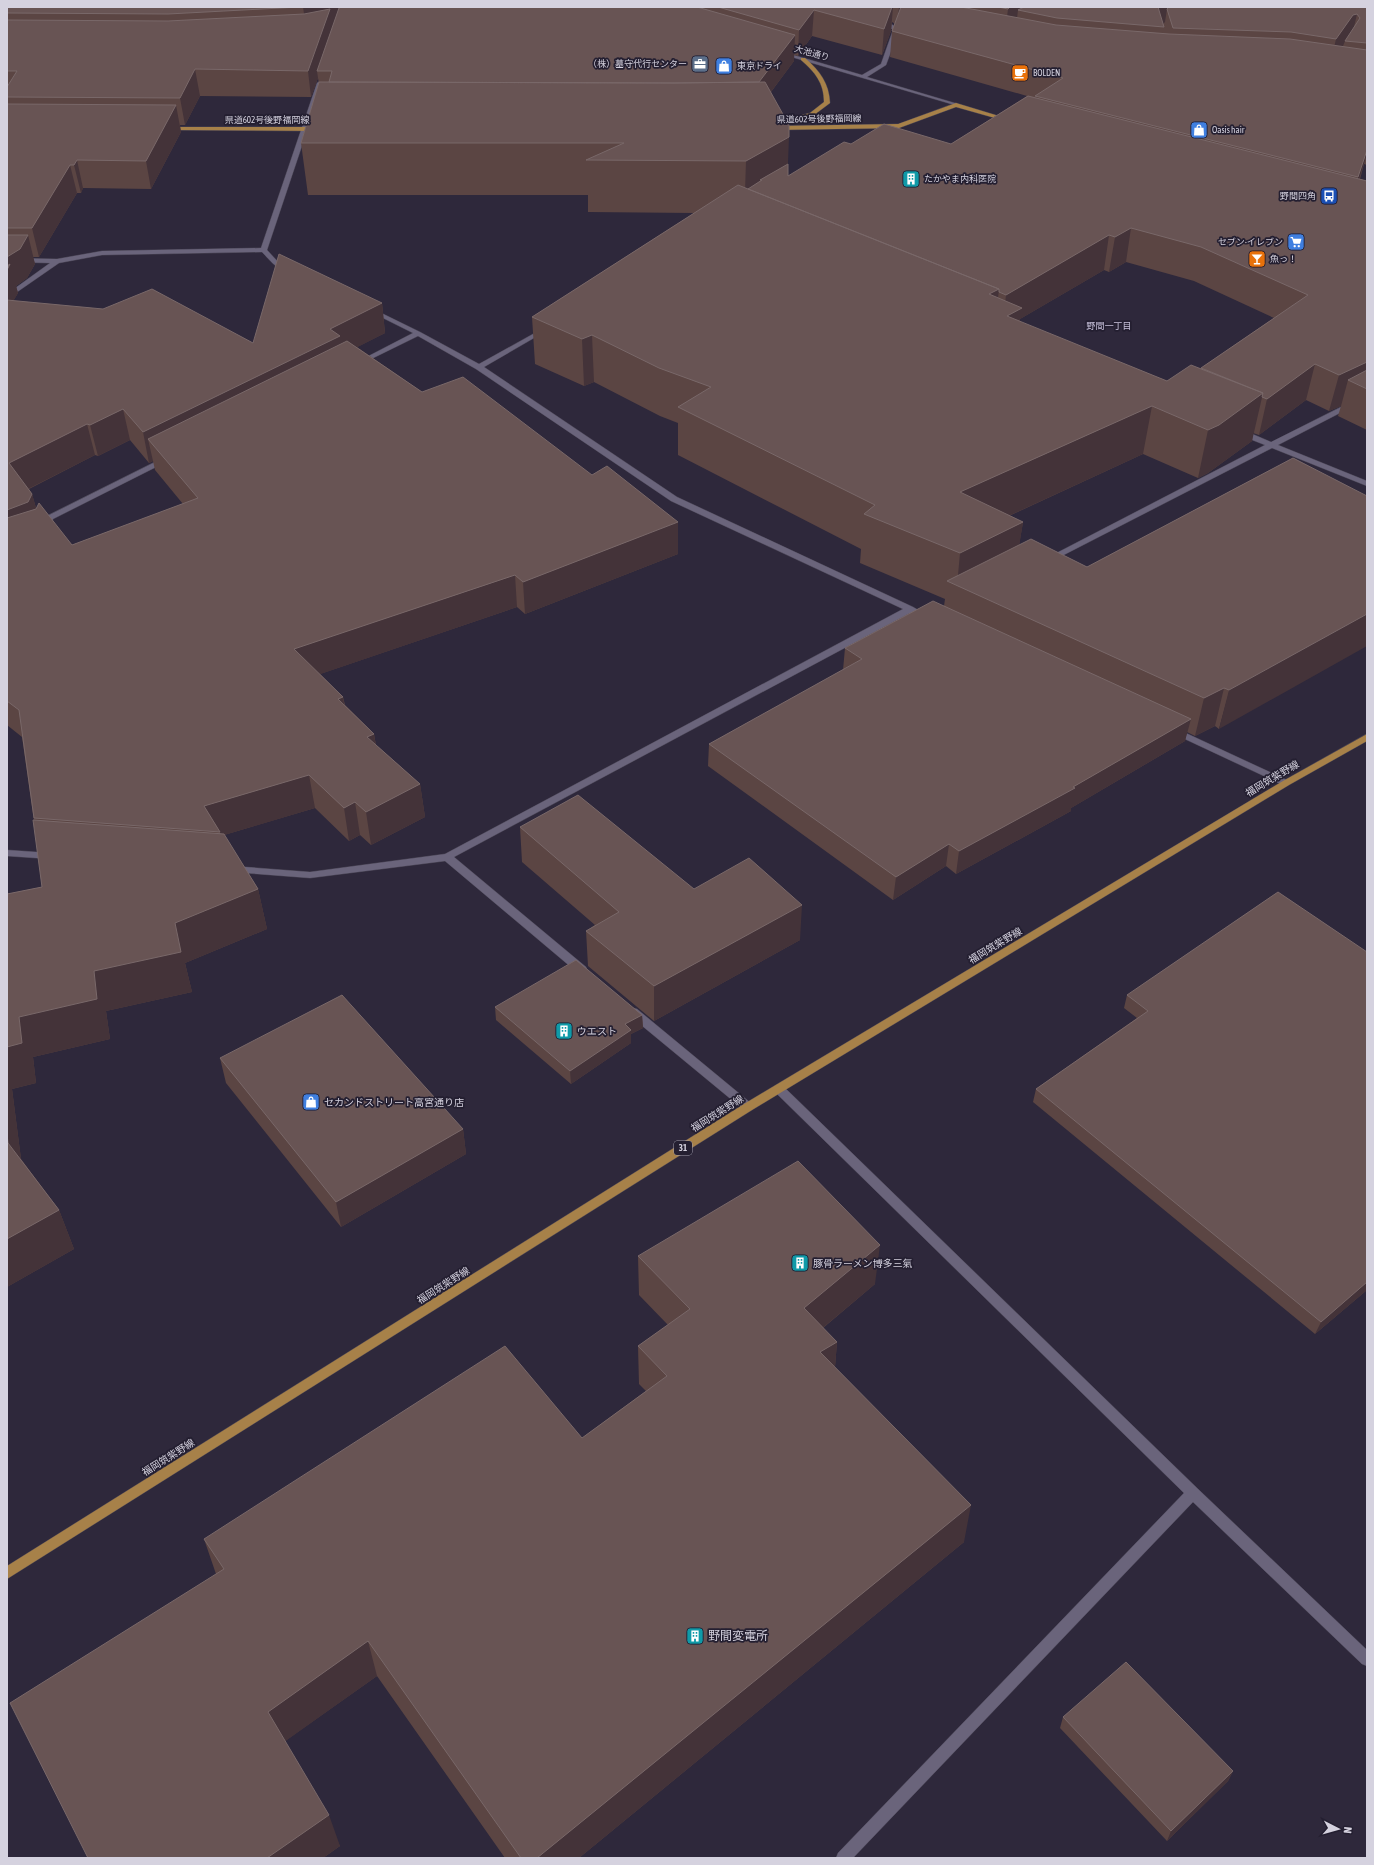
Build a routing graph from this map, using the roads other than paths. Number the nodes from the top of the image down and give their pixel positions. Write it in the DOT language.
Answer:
graph roads {
  1 [pos="869,9"];
  2 [pos="904,28"];
  3 [pos="896,30"];
  4 [pos="773,51"];
  5 [pos="803,59"];
  6 [pos="323,73"];
  7 [pos="863,77"];
  8 [pos="956,104"];
  9 [pos="1014,121"];
  10 [pos="900,126"];
  11 [pos="163,129"];
  12 [pos="303,129"];
  13 [pos="327,130"];
  14 [pos="888,134"];
  15 [pos="264,250"];
  16 [pos="7,260"];
  17 [pos="56,261"];
  18 [pos="292,272"];
  19 [pos="7,298"];
  20 [pos="362,306"];
  21 [pos="548,328"];
  22 [pos="418,333"];
  23 [pos="354,365"];
  24 [pos="479,367"];
  25 [pos="1367,396"];
  26 [pos="1234,430"];
  27 [pos="1271,445"];
  28 [pos="170,458"];
  29 [pos="1367,484"];
  30 [pos="41,537"];
  31 [pos="1038,565"];
  32 [pos="910,609"];
  33 [pos="932,619"];
  34 [pos="1169,728"];
  35 [pos="1367,737"];
  36 [pos="1286,783"];
  37 [pos="7,852"];
  38 [pos="63,857"];
  39 [pos="447,857"];
  40 [pos="222,868"];
  41 [pos="587,974"];
  42 [pos="624,1005"];
  43 [pos="779,1089"];
  44 [pos="748,1107"];
  45 [pos="1193,1493"];
  46 [pos="7,1573"];
  47 [pos="1367,1659"];
  48 [pos="843,1858"];
  1 -- 3 [label="street"];
  2 -- 3 [label="street"];
  3 -- 7 [label="street"];
  4 -- 5 [label="street, 大池通り"];
  5 -- 7 [label="street, 大池通り"];
  5 -- 10 [label="main road, 県道602号後野福岡線"];
  6 -- 12 [label="street"];
  7 -- 8 [label="street, 大池通り"];
  8 -- 9 [label="main road"];
  8 -- 10 [label="main road, 県道602号後野福岡線"];
  10 -- 14 [label="street"];
  11 -- 12 [label="main road, 県道602号後野福岡線"];
  12 -- 13 [label="main road, 県道602号後野福岡線"];
  12 -- 15 [label="street"];
  15 -- 17 [label="street"];
  15 -- 18 [label="street"];
  16 -- 17 [label="street"];
  17 -- 19 [label="street"];
  20 -- 22 [label="street"];
  21 -- 24 [label="street"];
  22 -- 23 [label="street"];
  22 -- 24 [label="street"];
  24 -- 32 [label="street"];
  25 -- 27 [label="street"];
  26 -- 27 [label="street"];
  27 -- 29 [label="street"];
  27 -- 31 [label="street"];
  28 -- 30 [label="street"];
  32 -- 33 [label="street"];
  32 -- 39 [label="street"];
  34 -- 36 [label="street"];
  35 -- 36 [label="main road, 福岡筑紫野線 / 31"];
  36 -- 43 [label="main road, 福岡筑紫野線 / 31"];
  37 -- 38 [label="street"];
  39 -- 40 [label="street"];
  39 -- 41 [label="street"];
  42 -- 44 [label="street"];
  43 -- 44 [label="main road, 福岡筑紫野線 / 31"];
  43 -- 45 [label="street"];
  44 -- 46 [label="main road, 福岡筑紫野線 / 31"];
  45 -- 47 [label="street"];
  45 -- 48 [label="street"];
}
